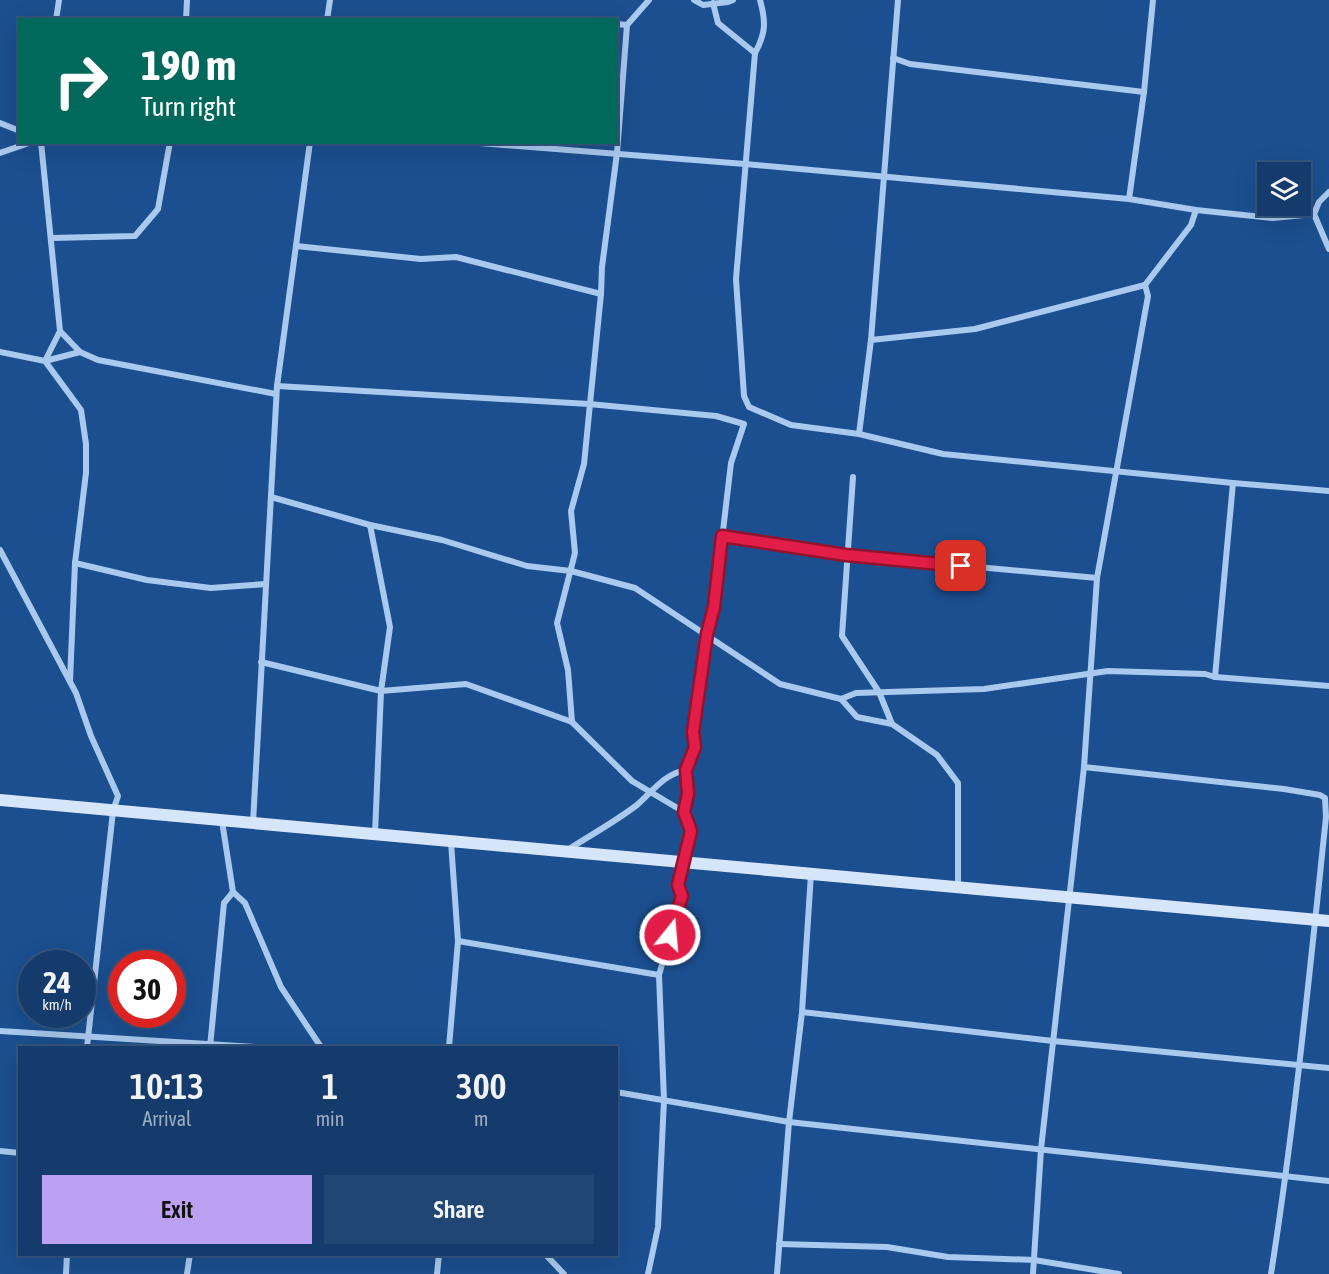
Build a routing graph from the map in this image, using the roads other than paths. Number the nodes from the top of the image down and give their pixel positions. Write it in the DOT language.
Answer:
graph roads {
  1 [pos="59,0"];
  2 [pos="187,0"];
  3 [pos="330,0"];
  4 [pos="649,0"];
  5 [pos="694,0"];
  6 [pos="733,0"];
  7 [pos="760,0"];
  8 [pos="898,0"];
  9 [pos="1153,0"];
  10 [pos="713,3"];
  11 [pos="56,18"];
  12 [pos="186,18"];
  13 [pos="327,18"];
  14 [pos="618,24"];
  15 [pos="627,25"];
  16 [pos="755,53"];
  17 [pos="893,58"];
  18 [pos="1144,92"];
  19 [pos="0,123"];
  20 [pos="18,130"];
  21 [pos="618,140"];
  22 [pos="26,144"];
  23 [pos="41,144"];
  24 [pos="170,144"];
  25 [pos="310,144"];
  26 [pos="473,144"];
  27 [pos="618,144"];
  28 [pos="0,153"];
  29 [pos="617,153"];
  30 [pos="745,164"];
  31 [pos="883,176"];
  32 [pos="1329,192"];
  33 [pos="1129,199"];
  34 [pos="1196,210"];
  35 [pos="1314,214"];
  36 [pos="52,238"];
  37 [pos="296,246"];
  38 [pos="1329,249"];
  39 [pos="1145,285"];
  40 [pos="602,294"];
  41 [pos="60,331"];
  42 [pos="871,340"];
  43 [pos="0,352"];
  44 [pos="80,352"];
  45 [pos="45,361"];
  46 [pos="277,386"];
  47 [pos="276,394"];
  48 [pos="589,404"];
  49 [pos="859,434"];
  50 [pos="1116,472"];
  51 [pos="853,477"];
  52 [pos="1233,483"];
  53 [pos="1329,491"];
  54 [pos="271,497"];
  55 [pos="370,525"];
  56 [pos="722,536"];
  57 [pos="0,550"];
  58 [pos="846,555"];
  59 [pos="75,563"];
  60 [pos="570,571"];
  61 [pos="1097,578"];
  62 [pos="266,584"];
  63 [pos="707,634"];
  64 [pos="261,663"];
  65 [pos="1089,674"];
  66 [pos="1215,677"];
  67 [pos="70,681"];
  68 [pos="1329,687"];
  69 [pos="381,691"];
  70 [pos="879,692"];
  71 [pos="841,699"];
  72 [pos="572,722"];
  73 [pos="892,724"];
  74 [pos="1084,767"];
  75 [pos="686,770"];
  76 [pos="648,792"];
  77 [pos="0,800"];
  78 [pos="113,811"];
  79 [pos="684,812"];
  80 [pos="222,821"];
  81 [pos="253,824"];
  82 [pos="375,835"];
  83 [pos="451,842"];
  84 [pos="564,852"];
  85 [pos="684,863"];
  86 [pos="811,874"];
  87 [pos="958,887"];
  88 [pos="233,892"];
  89 [pos="1068,897"];
  90 [pos="1316,920"];
  91 [pos="1329,921"];
  92 [pos="458,940"];
  93 [pos="659,975"];
  94 [pos="802,1012"];
  95 [pos="0,1031"];
  96 [pos="88,1037"];
  97 [pos="1053,1041"];
  98 [pos="87,1046"];
  99 [pos="210,1046"];
  100 [pos="320,1046"];
  101 [pos="449,1046"];
  102 [pos="1300,1065"];
  103 [pos="1329,1068"];
  104 [pos="618,1092"];
  105 [pos="664,1100"];
  106 [pos="789,1122"];
  107 [pos="1041,1149"];
  108 [pos="0,1151"];
  109 [pos="18,1153"];
  110 [pos="1286,1177"];
  111 [pos="1329,1181"];
  112 [pos="779,1244"];
  113 [pos="67,1256"];
  114 [pos="190,1256"];
  115 [pos="439,1256"];
  116 [pos="547,1256"];
  117 [pos="1034,1260"];
  118 [pos="66,1274"];
  119 [pos="187,1274"];
  120 [pos="437,1274"];
  121 [pos="564,1274"];
  122 [pos="648,1274"];
  123 [pos="777,1274"];
  124 [pos="1033,1274"];
  125 [pos="1119,1274"];
  126 [pos="1271,1274"];
  1 -- 11 [label="street"];
  2 -- 12 [label="street"];
  3 -- 13 [label="street"];
  4 -- 15 [label="street"];
  5 -- 10 [label="street"];
  6 -- 10 [label="street"];
  7 -- 16 [label="street"];
  8 -- 17 [label="street"];
  9 -- 18 [label="street"];
  10 -- 16 [label="street"];
  14 -- 15 [label="street"];
  15 -- 21 [label="street"];
  16 -- 30 [label="street"];
  17 -- 18 [label="street"];
  17 -- 31 [label="street"];
  18 -- 33 [label="street"];
  19 -- 20 [label="street"];
  22 -- 28 [label="street"];
  23 -- 36 [label="street"];
  24 -- 36 [label="street"];
  25 -- 37 [label="street"];
  26 -- 29 [label="street"];
  27 -- 29 [label="street"];
  29 -- 30 [label="street"];
  29 -- 40 [label="street"];
  30 -- 31 [label="street"];
  30 -- 49 [label="street"];
  31 -- 33 [label="street"];
  31 -- 42 [label="street"];
  32 -- 35 [label="street"];
  33 -- 34 [label="street"];
  34 -- 35 [label="street"];
  34 -- 39 [label="street"];
  35 -- 38 [label="street"];
  36 -- 41 [label="street"];
  37 -- 40 [label="street"];
  37 -- 46 [label="street"];
  39 -- 42 [label="street"];
  39 -- 50 [label="street"];
  40 -- 48 [label="street"];
  41 -- 44 [label="street"];
  41 -- 45 [label="street"];
  42 -- 49 [label="street"];
  43 -- 45 [label="street"];
  44 -- 45 [label="street"];
  44 -- 47 [label="street"];
  45 -- 59 [label="street"];
  46 -- 47 [label="street"];
  46 -- 48 [label="street"];
  47 -- 54 [label="street"];
  48 -- 56 [label="street"];
  48 -- 60 [label="street"];
  49 -- 50 [label="street"];
  50 -- 52 [label="street"];
  50 -- 61 [label="street"];
  51 -- 58 [label="street"];
  52 -- 53 [label="street"];
  52 -- 66 [label="street"];
  54 -- 55 [label="street"];
  54 -- 62 [label="street"];
  55 -- 60 [label="street"];
  55 -- 69 [label="street"];
  56 -- 58 [label="street"];
  56 -- 63 [label="street"];
  57 -- 67 [label="street"];
  58 -- 61 [label="street"];
  58 -- 70 [label="street"];
  59 -- 62 [label="street"];
  59 -- 67 [label="street"];
  60 -- 63 [label="street"];
  60 -- 72 [label="street"];
  61 -- 65 [label="street"];
  62 -- 64 [label="street"];
  63 -- 71 [label="street"];
  63 -- 75 [label="street"];
  64 -- 69 [label="street"];
  64 -- 81 [label="street"];
  65 -- 66 [label="street"];
  65 -- 70 [label="street"];
  65 -- 74 [label="street"];
  66 -- 68 [label="street"];
  67 -- 78 [label="street"];
  69 -- 72 [label="street"];
  69 -- 82 [label="street"];
  70 -- 71 [label="street"];
  70 -- 73 [label="street"];
  71 -- 73 [label="street"];
  72 -- 76 [label="street"];
  73 -- 87 [label="street"];
  74 -- 89 [label="street"];
  74 -- 90 [label="street"];
  75 -- 76 [label="street"];
  75 -- 79 [label="street"];
  76 -- 79 [label="street"];
  76 -- 84 [label="street"];
  77 -- 78 [label="main road"];
  78 -- 80 [label="main road"];
  78 -- 96 [label="street"];
  79 -- 85 [label="street"];
  80 -- 81 [label="main road"];
  80 -- 88 [label="street"];
  81 -- 82 [label="main road"];
  82 -- 83 [label="main road"];
  83 -- 84 [label="main road"];
  83 -- 92 [label="street"];
  84 -- 85 [label="main road"];
  85 -- 86 [label="main road"];
  85 -- 93 [label="street"];
  86 -- 87 [label="main road"];
  86 -- 94 [label="street"];
  87 -- 89 [label="main road"];
  88 -- 99 [label="street"];
  88 -- 100 [label="street"];
  89 -- 90 [label="main road"];
  89 -- 97 [label="street"];
  90 -- 91 [label="main road"];
  90 -- 102 [label="street"];
  92 -- 93 [label="street"];
  92 -- 101 [label="street"];
  93 -- 105 [label="street"];
  94 -- 97 [label="street"];
  94 -- 106 [label="street"];
  95 -- 96 [label="street"];
  96 -- 98 [label="street"];
  96 -- 99 [label="street"];
  97 -- 102 [label="street"];
  97 -- 107 [label="street"];
  102 -- 103 [label="street"];
  102 -- 110 [label="street"];
  104 -- 105 [label="street"];
  105 -- 106 [label="street"];
  105 -- 122 [label="street"];
  106 -- 107 [label="street"];
  106 -- 112 [label="street"];
  107 -- 110 [label="street"];
  107 -- 117 [label="street"];
  108 -- 109 [label="street"];
  110 -- 111 [label="street"];
  110 -- 126 [label="street"];
  112 -- 117 [label="street"];
  112 -- 123 [label="street"];
  113 -- 118 [label="street"];
  114 -- 119 [label="street"];
  115 -- 120 [label="street"];
  116 -- 121 [label="street"];
  117 -- 124 [label="street"];
  117 -- 125 [label="street"];
}
